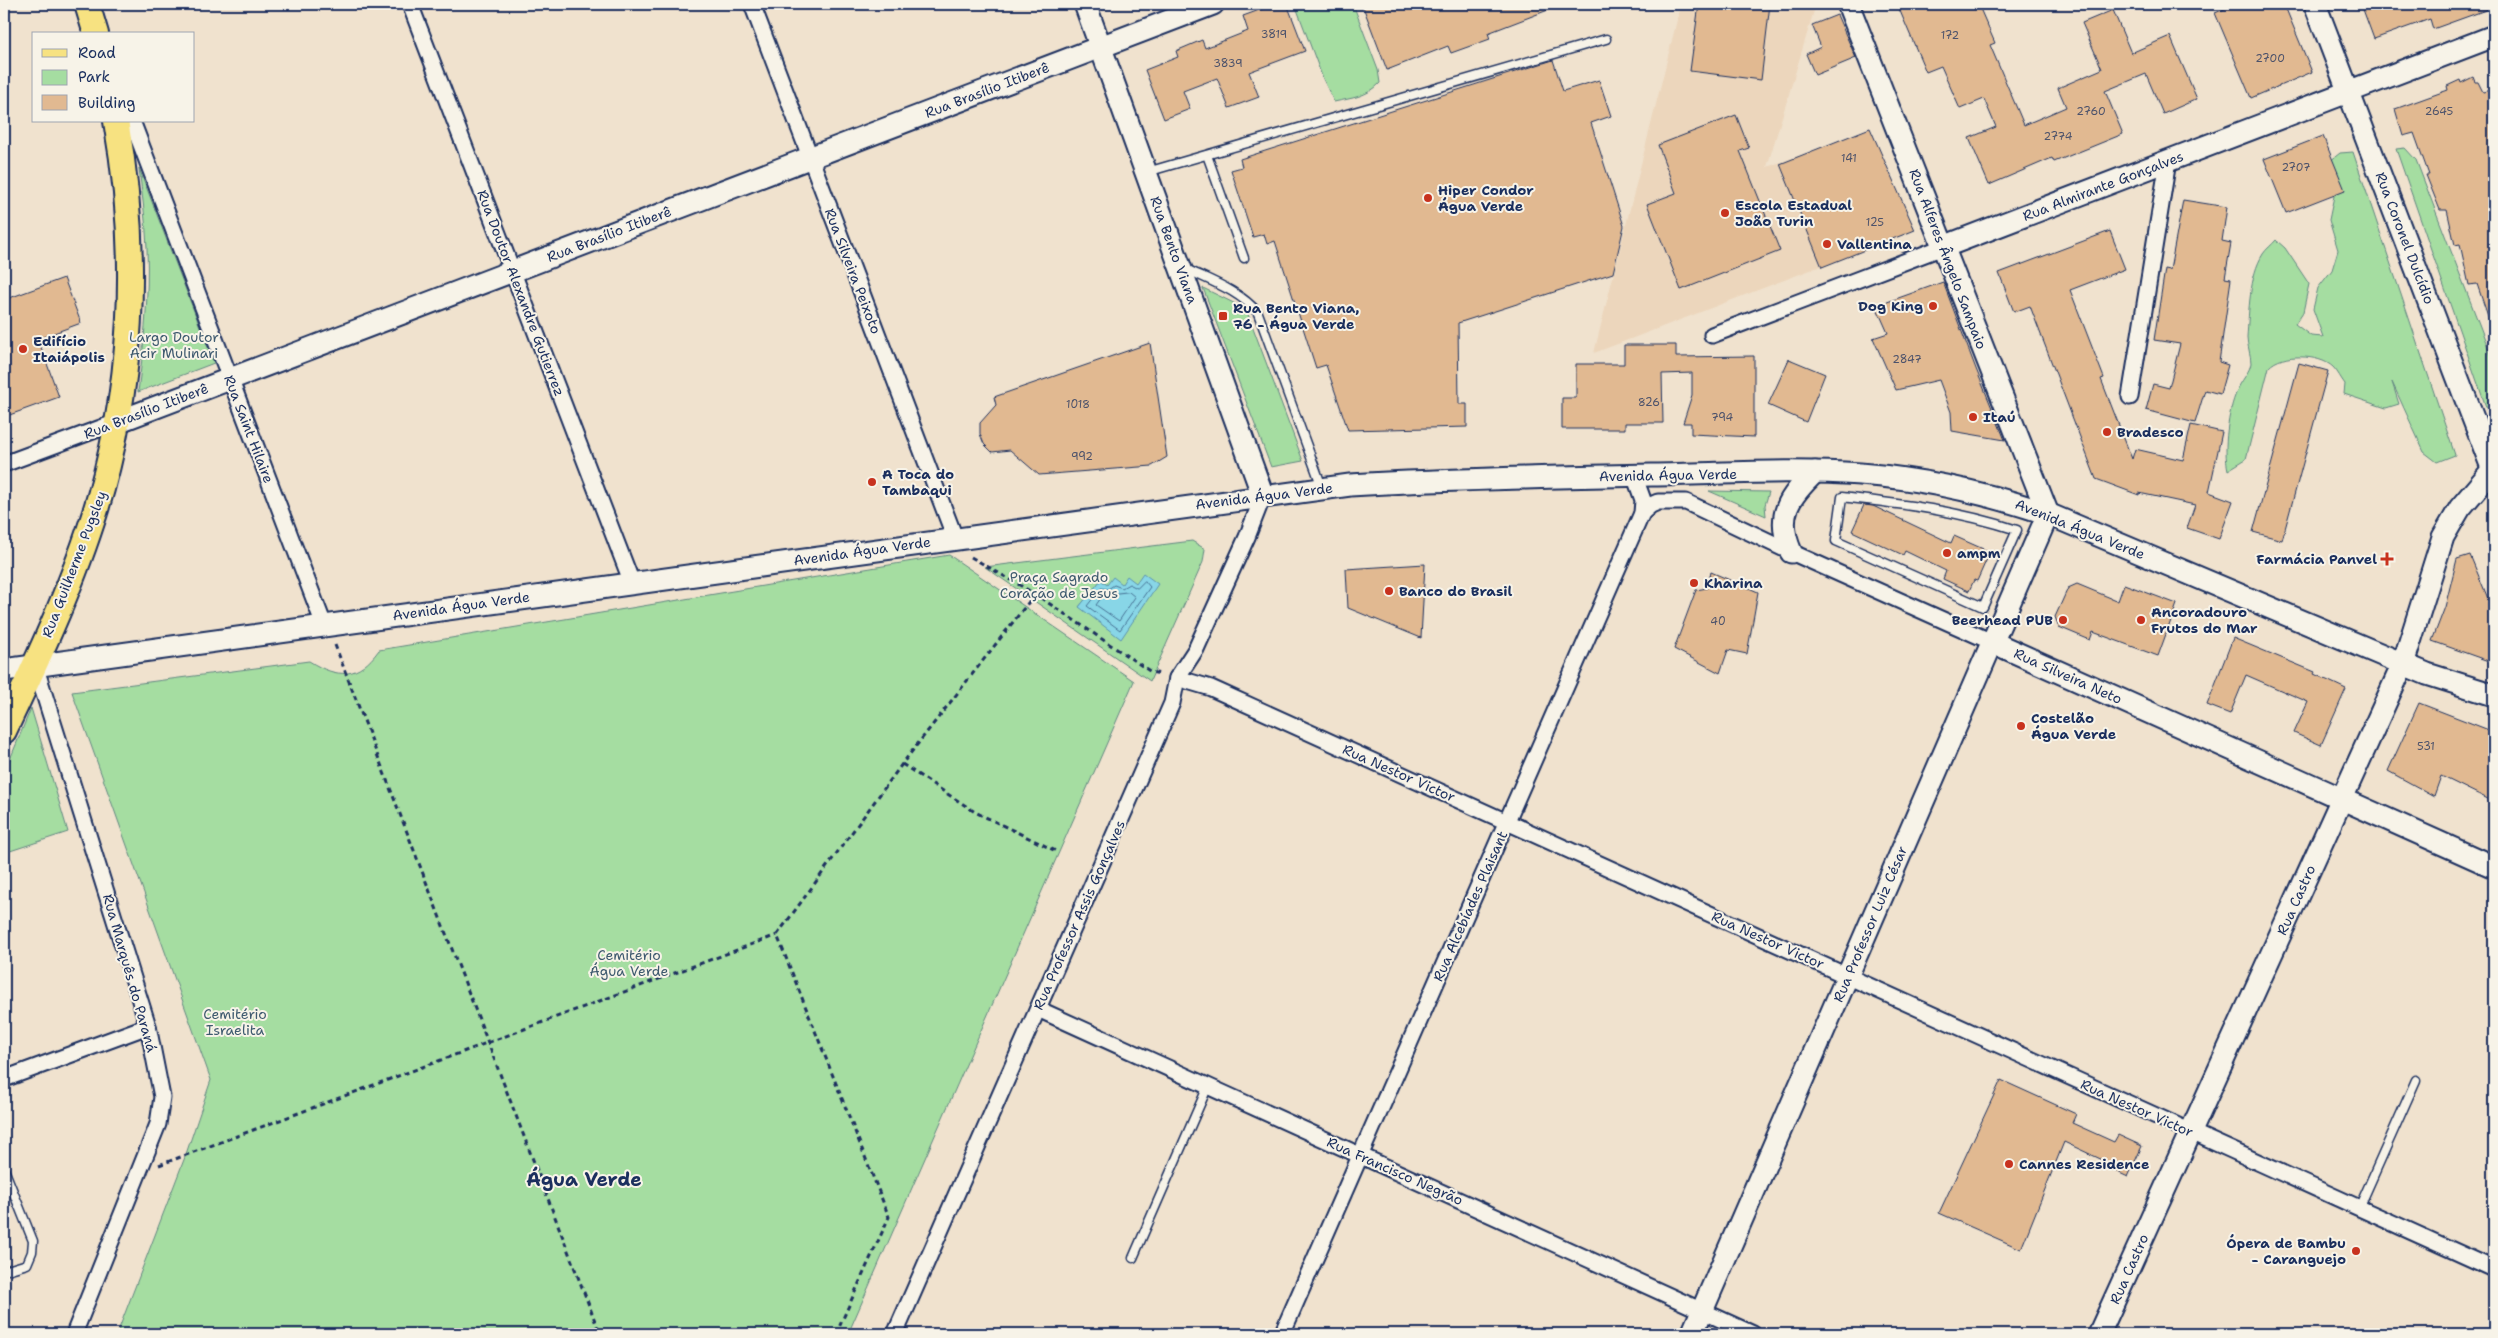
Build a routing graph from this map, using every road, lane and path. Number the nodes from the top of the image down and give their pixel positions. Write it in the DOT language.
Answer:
graph roads {
  1 [pos="410,4"];
  2 [pos="752,4"];
  3 [pos="1085,4"];
  4 [pos="1213,4"];
  5 [pos="1848,4"];
  6 [pos="2315,4"];
  7 [pos="2494,36"];
  8 [pos="1606,39"];
  9 [pos="1100,47"];
  10 [pos="2349,92"];
  11 [pos="116,122"];
  12 [pos="132,122"];
  13 [pos="1207,155"];
  14 [pos="810,158"];
  15 [pos="2168,162"];
  16 [pos="1146,173"];
  17 [pos="1944,247"];
  18 [pos="1244,258"];
  19 [pos="1180,266"];
  20 [pos="513,271"];
  21 [pos="1712,336"];
  22 [pos="230,379"];
  23 [pos="2130,398"];
  24 [pos="116,422"];
  25 [pos="4,464"];
  26 [pos="2494,470"];
  27 [pos="1815,472"];
  28 [pos="1634,475"];
  29 [pos="1323,489"];
  30 [pos="1263,496"];
  31 [pos="1842,497"];
  32 [pos="1642,513"];
  33 [pos="2048,514"];
  34 [pos="955,538"];
  35 [pos="1791,552"];
  36 [pos="632,582"];
  37 [pos="1035,594"];
  38 [pos="324,625"];
  39 [pos="1992,642"];
  40 [pos="2403,664"];
  41 [pos="35,665"];
  42 [pos="4,670"];
  43 [pos="1177,678"];
  44 [pos="2494,695"];
  45 [pos="4,731"];
  46 [pos="902,764"];
  47 [pos="2342,799"];
  48 [pos="1507,822"];
  49 [pos="1058,852"];
  50 [pos="2494,867"];
  51 [pos="777,935"];
  52 [pos="1847,976"];
  53 [pos="1038,1009"];
  54 [pos="148,1026"];
  55 [pos="486,1044"];
  56 [pos="4,1079"];
  57 [pos="2416,1080"];
  58 [pos="1208,1086"];
  59 [pos="2191,1132"];
  60 [pos="1361,1156"];
  61 [pos="4,1169"];
  62 [pos="139,1172"];
  63 [pos="2359,1208"];
  64 [pos="1133,1258"];
  65 [pos="2494,1269"];
  66 [pos="4,1271"];
  67 [pos="1702,1311"];
  68 [pos="74,1334"];
  69 [pos="600,1334"];
  70 [pos="836,1334"];
  71 [pos="894,1334"];
  72 [pos="1282,1334"];
  73 [pos="1692,1334"];
  74 [pos="1752,1334"];
  75 [pos="2099,1334"];
  1 -- 20 [label="street, Rua Doutor Alexandre Gutierrez"];
  2 -- 14 [label="street, Rua Silveira Peixoto"];
  3 -- 9 [label="main road, Rua Bento Viana"];
  4 -- 9 [label="main road, Rua Brasílio Itiberê"];
  5 -- 17 [label="main road, Rua Alferes Ângelo Sampaio"];
  6 -- 10 [label="main road, Rua Coronel Dulcídio"];
  7 -- 10 [label="main road, Rua Almirante Gonçalves"];
  8 -- 13 [label="lane"];
  9 -- 14 [label="main road, Rua Brasílio Itiberê"];
  9 -- 16 [label="main road, Rua Bento Viana"];
  10 -- 15 [label="main road, Rua Almirante Gonçalves"];
  10 -- 26 [label="main road, Rua Coronel Dulcídio"];
  11 -- 24 [label="main road, Rua Guilherme Pugsley"];
  12 -- 22 [label="street, Rua Saint Hilaire"];
  13 -- 16 [label="lane"];
  13 -- 18 [label="lane"];
  14 -- 20 [label="main road, Rua Brasílio Itiberê"];
  14 -- 34 [label="street, Rua Silveira Peixoto"];
  15 -- 17 [label="main road, Rua Almirante Gonçalves"];
  15 -- 23 [label="street"];
  16 -- 19 [label="main road, Rua Bento Viana"];
  17 -- 21 [label="street, Rua Almirante Gonçalves"];
  17 -- 33 [label="main road, Rua Alferes Ângelo Sampaio"];
  19 -- 29 [label="lane"];
  19 -- 30 [label="main road, Rua Bento Viana"];
  20 -- 22 [label="main road, Rua Brasílio Itiberê"];
  20 -- 36 [label="street, Rua Doutor Alexandre Gutierrez"];
  22 -- 24 [label="main road, Rua Brasílio Itiberê"];
  22 -- 38 [label="street, Rua Saint Hilaire"];
  24 -- 25 [label="street, Rua Brasílio Itiberê"];
  24 -- 41 [label="main road, Rua Guilherme Pugsley"];
  26 -- 40 [label="main road, Rua Castro"];
  27 -- 28 [label="main road, Avenida Água Verde"];
  27 -- 33 [label="main road, Avenida Água Verde"];
  27 -- 35 [label="main road"];
  28 -- 29 [label="main road, Avenida Água Verde"];
  28 -- 32 [label="street"];
  29 -- 30 [label="main road, Avenida Água Verde"];
  30 -- 34 [label="main road, Avenida Água Verde"];
  30 -- 43 [label="street, Rua Professor Assis Gonçalves"];
  31 -- 31 [label="lane"];
  32 -- 35 [label="street, Rua Silveira Neto"];
  32 -- 48 [label="street, Rua Alcebíades Plaisant"];
  33 -- 39 [label="main road, Rua Professor Luiz César"];
  33 -- 40 [label="main road, Avenida Água Verde"];
  34 -- 36 [label="main road, Avenida Água Verde"];
  34 -- 37 [label="path"];
  35 -- 39 [label="street, Rua Silveira Neto"];
  36 -- 38 [label="main road, Avenida Água Verde"];
  37 -- 43 [label="path"];
  37 -- 46 [label="path"];
  38 -- 41 [label="main road, Avenida Água Verde"];
  38 -- 55 [label="path"];
  39 -- 47 [label="main road, Rua Silveira Neto"];
  39 -- 52 [label="main road, Rua Professor Luiz César"];
  40 -- 44 [label="main road, Avenida Água Verde"];
  40 -- 47 [label="main road, Rua Castro"];
  41 -- 42 [label="main road, Avenida Água Verde"];
  41 -- 45 [label="main road, Rua Guilherme Pugsley"];
  41 -- 54 [label="street, Rua Marquês do Paraná"];
  43 -- 48 [label="street, Rua Nestor Victor"];
  43 -- 53 [label="street, Rua Professor Assis Gonçalves"];
  46 -- 49 [label="path"];
  46 -- 51 [label="path"];
  47 -- 50 [label="main road, Rua Silveira Neto"];
  47 -- 59 [label="main road, Rua Castro"];
  48 -- 52 [label="street, Rua Nestor Victor"];
  48 -- 60 [label="street, Rua Alcebíades Plaisant"];
  51 -- 55 [label="path"];
  51 -- 70 [label="path"];
  52 -- 59 [label="street, Rua Nestor Victor"];
  52 -- 67 [label="main road, Rua Professor Luiz César"];
  53 -- 58 [label="street, Rua Francisco Negrão"];
  53 -- 71 [label="street, Rua Professor Assis Gonçalves"];
  54 -- 56 [label="street"];
  54 -- 62 [label="street, Rua Marquês do Paraná"];
  55 -- 62 [label="path"];
  55 -- 69 [label="path"];
  57 -- 63 [label="lane"];
  58 -- 60 [label="street, Rua Francisco Negrão"];
  58 -- 64 [label="lane"];
  59 -- 63 [label="street, Rua Nestor Victor"];
  59 -- 75 [label="main road, Rua Castro"];
  60 -- 67 [label="street, Rua Francisco Negrão"];
  60 -- 72 [label="street, Rua Alcebíades Plaisant"];
  61 -- 66 [label="lane"];
  62 -- 68 [label="street, Rua Marquês do Paraná"];
  63 -- 65 [label="street, Rua Nestor Victor"];
  67 -- 73 [label="main road, Rua Professor Luiz César"];
  67 -- 74 [label="street, Rua Francisco Negrão"];
}
